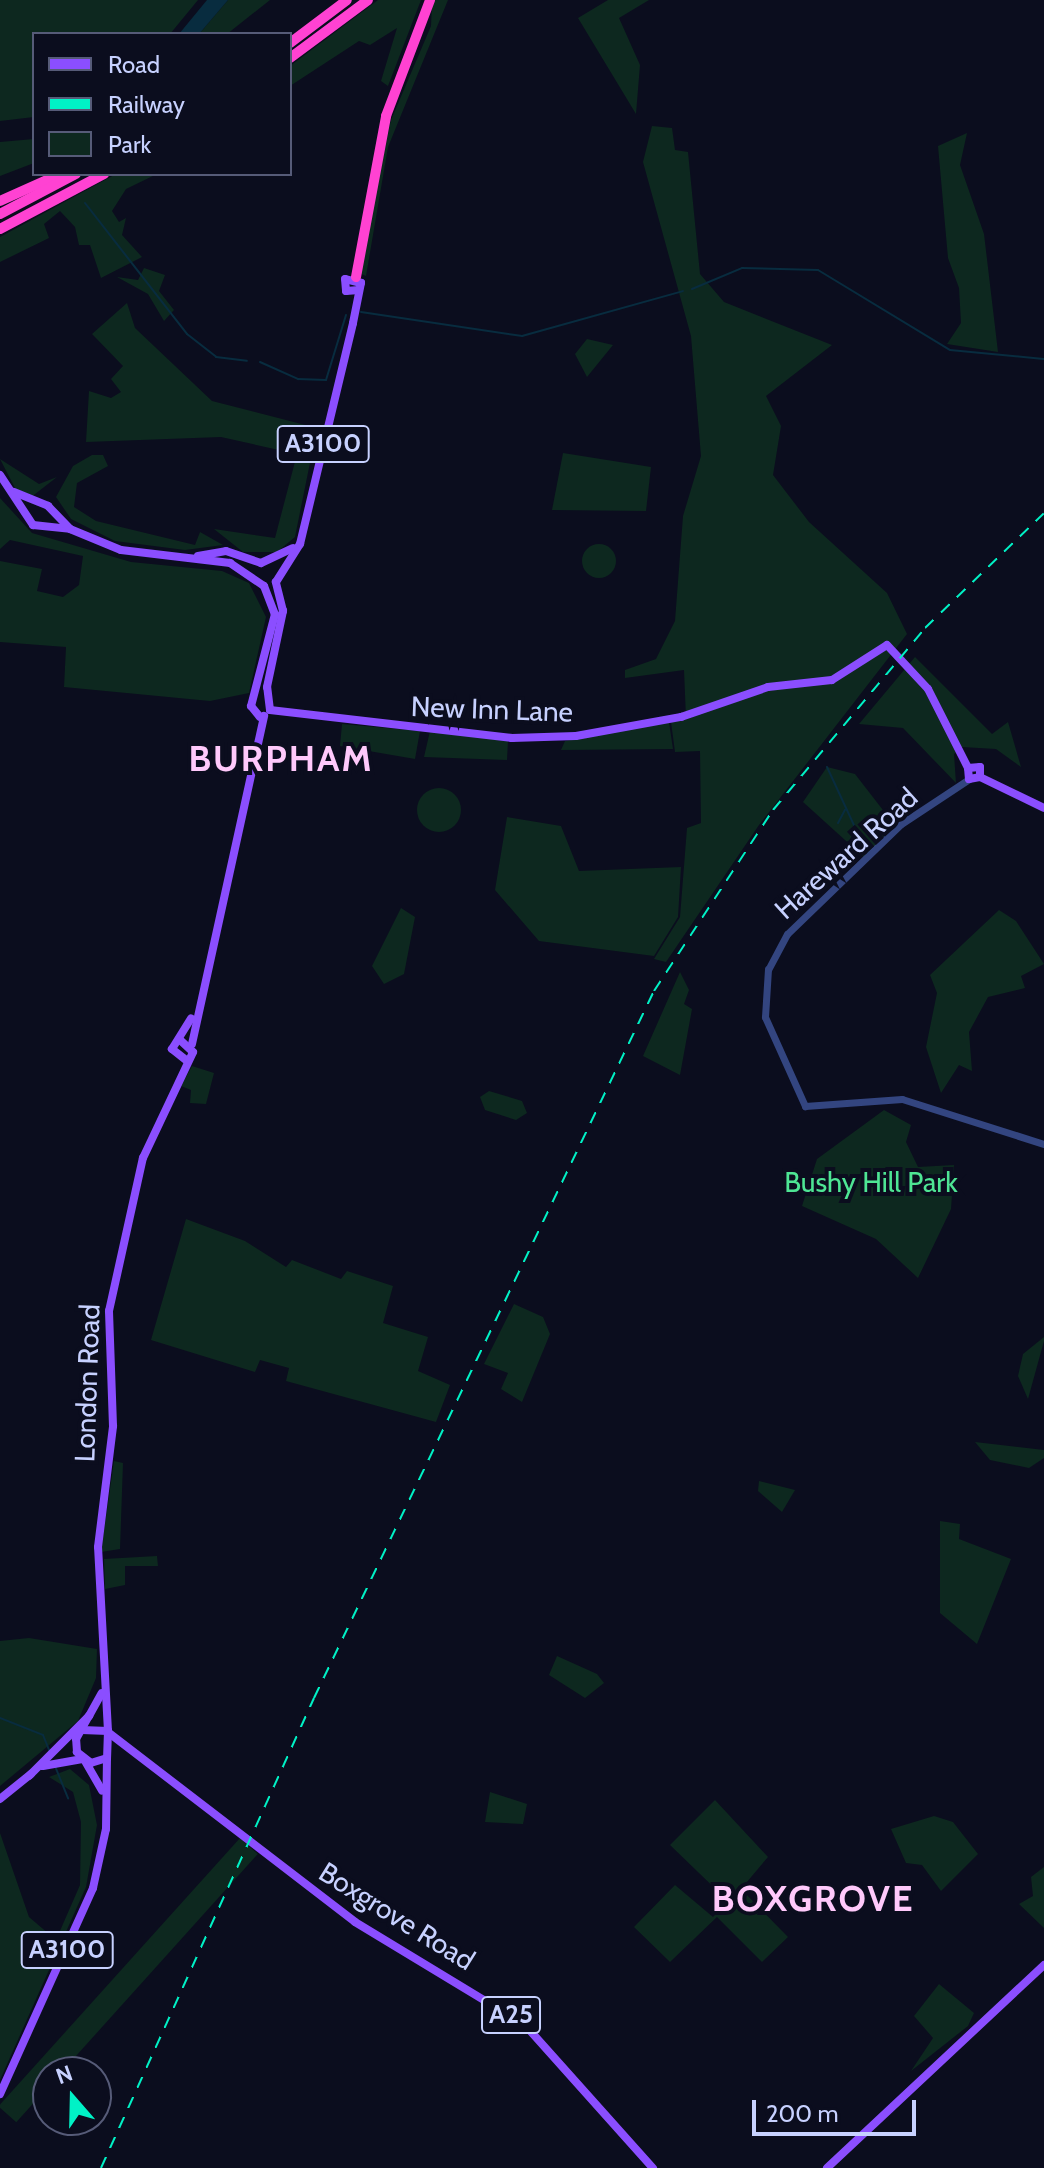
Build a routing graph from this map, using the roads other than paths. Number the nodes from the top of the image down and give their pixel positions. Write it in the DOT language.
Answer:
graph roads {
  1 [pos="347,0"];
  2 [pos="368,0"];
  3 [pos="430,0"];
  4 [pos="292,41"];
  5 [pos="292,57"];
  6 [pos="56,176"];
  7 [pos="72,176"];
  8 [pos="100,176"];
  9 [pos="0,201"];
  10 [pos="0,214"];
  11 [pos="0,229"];
  12 [pos="356,277"];
  13 [pos="354,292"];
  14 [pos="0,468"];
  15 [pos="0,475"];
  16 [pos="34,504"];
  17 [pos="51,513"];
  18 [pos="27,515"];
  19 [pos="44,525"];
  20 [pos="70,529"];
  21 [pos="301,537"];
  22 [pos="193,557"];
  23 [pos="265,563"];
  24 [pos="278,578"];
  25 [pos="256,580"];
  26 [pos="264,586"];
  27 [pos="254,702"];
  28 [pos="269,705"];
  29 [pos="260,717"];
  30 [pos="968,768"];
  31 [pos="980,777"];
  32 [pos="969,779"];
  33 [pos="1044,808"];
  34 [pos="194,1016"];
  35 [pos="180,1040"];
  36 [pos="192,1044"];
  37 [pos="182,1059"];
  38 [pos="1044,1144"];
  39 [pos="102,1693"];
  40 [pos="89,1716"];
  41 [pos="82,1730"];
  42 [pos="108,1732"];
  43 [pos="76,1739"];
  44 [pos="135,1750"];
  45 [pos="109,1755"];
  46 [pos="84,1760"];
  47 [pos="29,1776"];
  48 [pos="103,1795"];
  49 [pos="0,1799"];
  50 [pos="1044,1965"];
  51 [pos="0,2094"];
  52 [pos="653,2168"];
  53 [pos="827,2168"];
  1 -- 4 [label="highway"];
  2 -- 5 [label="highway"];
  3 -- 12 [label="highway"];
  6 -- 9 [label="highway"];
  7 -- 10 [label="highway"];
  8 -- 11 [label="highway"];
  12 -- 13 [label="main road"];
  12 -- 13 [label="main road"];
  13 -- 21 [label="main road, A3100"];
  14 -- 16 [label="main road"];
  15 -- 18 [label="main road"];
  16 -- 17 [label="main road"];
  16 -- 18 [label="main road"];
  17 -- 19 [label="main road"];
  17 -- 20 [label="main road"];
  18 -- 19 [label="main road"];
  19 -- 20 [label="main road"];
  20 -- 22 [label="main road"];
  21 -- 23 [label="main road"];
  21 -- 24 [label="main road"];
  22 -- 23 [label="main road"];
  22 -- 25 [label="main road"];
  23 -- 24 [label="main road"];
  23 -- 25 [label="main road"];
  24 -- 26 [label="main road"];
  24 -- 28 [label="main road"];
  25 -- 26 [label="main road"];
  26 -- 27 [label="main road"];
  27 -- 28 [label="main road"];
  27 -- 29 [label="main road"];
  28 -- 29 [label="main road"];
  28 -- 30 [label="main road, New Inn Lane"];
  29 -- 34 [label="main road"];
  30 -- 31 [label="main road"];
  30 -- 32 [label="main road"];
  31 -- 32 [label="main road"];
  31 -- 33 [label="main road"];
  32 -- 38 [label="street, Hareward Road"];
  34 -- 35 [label="main road"];
  34 -- 36 [label="main road"];
  35 -- 36 [label="main road"];
  35 -- 37 [label="main road"];
  36 -- 37 [label="main road"];
  37 -- 39 [label="main road, London Road"];
  39 -- 40 [label="main road"];
  39 -- 42 [label="main road, London Road"];
  40 -- 41 [label="main road"];
  40 -- 47 [label="main road"];
  41 -- 42 [label="main road"];
  41 -- 43 [label="main road"];
  42 -- 44 [label="main road, A25"];
  42 -- 45 [label="main road, London Road"];
  43 -- 46 [label="main road"];
  43 -- 47 [label="main road"];
  44 -- 45 [label="main road"];
  44 -- 52 [label="main road, Boxgrove Road / A25"];
  45 -- 46 [label="main road"];
  45 -- 48 [label="main road, A3100"];
  46 -- 47 [label="main road"];
  46 -- 48 [label="main road, A3100"];
  47 -- 49 [label="main road"];
  48 -- 51 [label="main road, A3100"];
  50 -- 53 [label="main road"];
}
